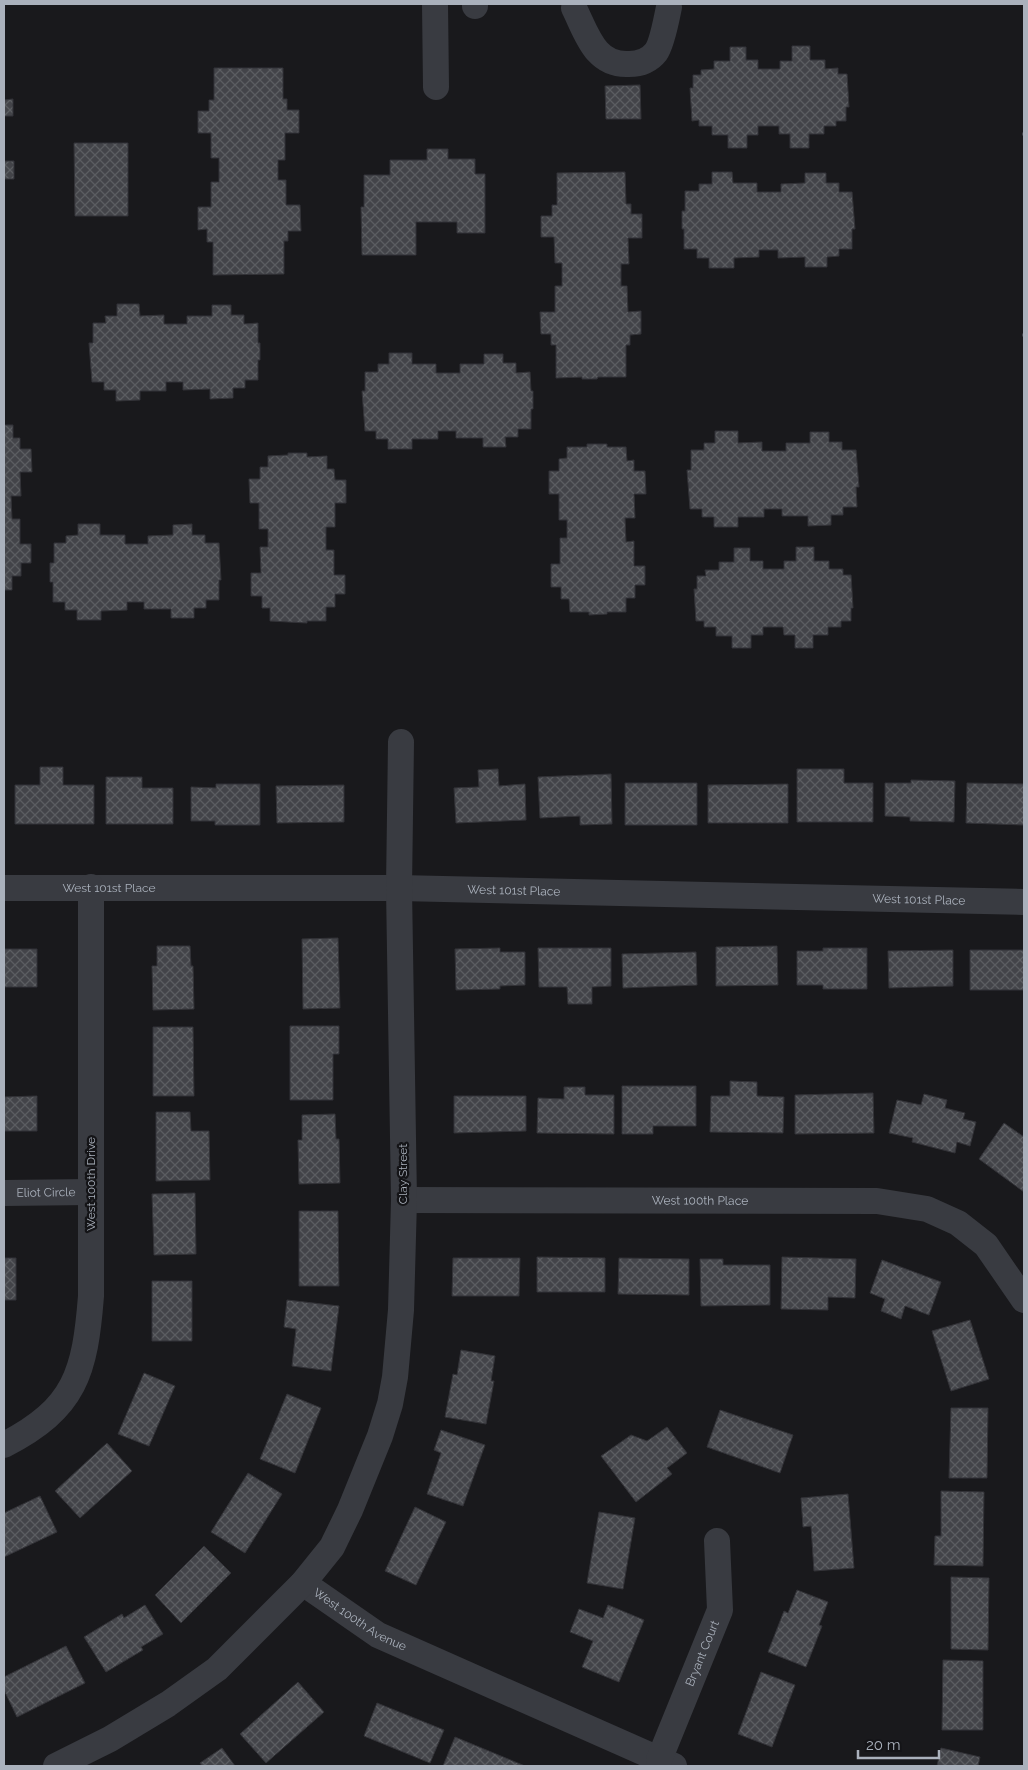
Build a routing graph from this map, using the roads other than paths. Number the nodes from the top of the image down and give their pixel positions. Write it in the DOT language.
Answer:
graph roads {
  1 [pos="435,5"];
  2 [pos="669,7"];
  3 [pos="574,8"];
  4 [pos="436,87"];
  5 [pos="401,742"];
  6 [pos="91,887"];
  7 [pos="4,888"];
  8 [pos="400,888"];
  9 [pos="1024,902"];
  10 [pos="90,1192"];
  11 [pos="4,1193"];
  12 [pos="404,1200"];
  13 [pos="1024,1300"];
  14 [pos="4,1445"];
  15 [pos="717,1541"];
  16 [pos="303,1583"];
  17 [pos="667,1763"];
  18 [pos="56,1766"];
  1 -- 4 [label="street"];
  2 -- 3 [label="street"];
  5 -- 8 [label="street, Clay Street"];
  6 -- 7 [label="street, West 101st Place"];
  6 -- 8 [label="street, West 101st Place"];
  6 -- 10 [label="street, West 100th Drive"];
  8 -- 9 [label="street, West 101st Place"];
  8 -- 12 [label="street, Clay Street"];
  10 -- 11 [label="street, Eliot Circle"];
  10 -- 14 [label="street, West 100th Drive"];
  12 -- 13 [label="street, West 100th Place"];
  12 -- 16 [label="street, Clay Street"];
  15 -- 17 [label="street, Bryant Court"];
  16 -- 17 [label="street, West 100th Avenue"];
  16 -- 18 [label="street, West 100th Avenue"];
}
